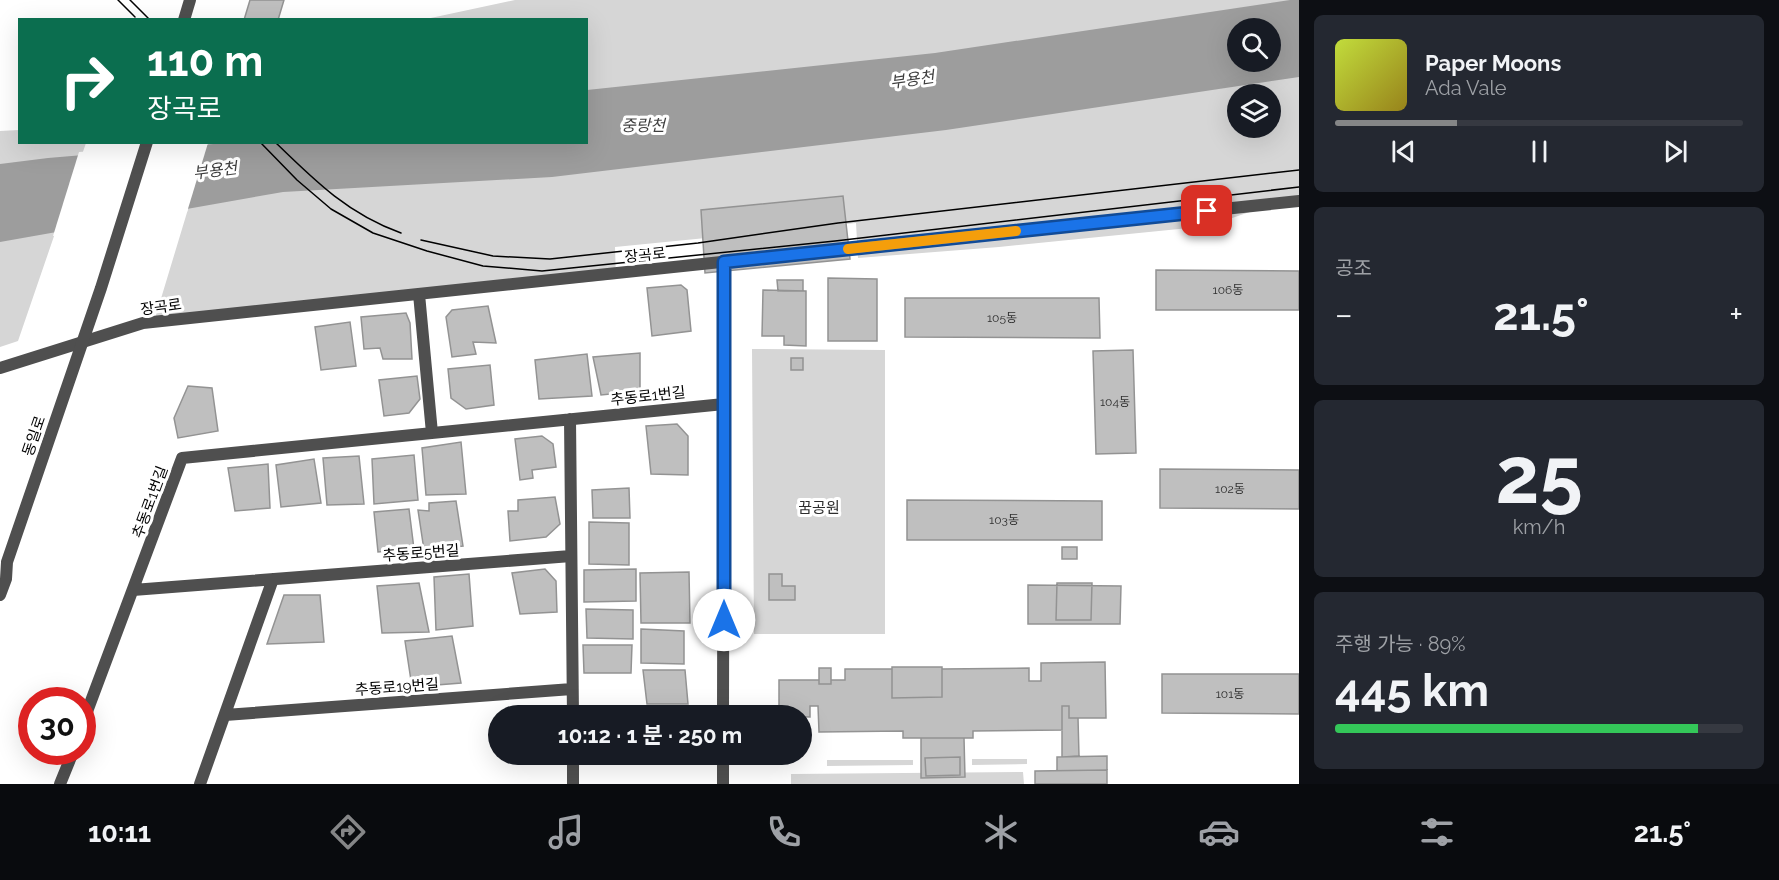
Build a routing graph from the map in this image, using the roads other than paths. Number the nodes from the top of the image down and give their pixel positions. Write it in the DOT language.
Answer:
graph roads {
  1 [pos="190,0"];
  2 [pos="185,18"];
  3 [pos="146,144"];
  4 [pos="1299,201"];
  5 [pos="724,262"];
  6 [pos="418,294"];
  7 [pos="83,342"];
  8 [pos="0,368"];
  9 [pos="724,404"];
  10 [pos="570,419"];
  11 [pos="432,433"];
  12 [pos="571,556"];
  13 [pos="273,579"];
  14 [pos="133,590"];
  15 [pos="0,595"];
  16 [pos="96,688"];
  17 [pos="572,689"];
  18 [pos="573,705"];
  19 [pos="723,705"];
  20 [pos="225,715"];
  21 [pos="68,765"];
  22 [pos="573,765"];
  23 [pos="723,765"];
  24 [pos="60,784"];
  25 [pos="200,784"];
  26 [pos="573,784"];
  27 [pos="723,784"];
  1 -- 2 [label="street"];
  3 -- 7 [label="street, 동일로"];
  4 -- 5 [label="street, 장곡로"];
  5 -- 6 [label="street, 장곡로"];
  5 -- 9 [label="street"];
  6 -- 7 [label="street, 장곡로"];
  6 -- 11 [label="street"];
  7 -- 8 [label="street, 장곡로"];
  7 -- 15 [label="street, 동일로"];
  9 -- 10 [label="street, 추동로1번길"];
  9 -- 19 [label="street"];
  10 -- 11 [label="street, 추동로1번길"];
  10 -- 12 [label="street"];
  11 -- 14 [label="street, 추동로1번길"];
  12 -- 13 [label="street, 추동로5번길"];
  12 -- 17 [label="street"];
  13 -- 14 [label="street, 추동로5번길"];
  13 -- 20 [label="street"];
  14 -- 16 [label="street, 추동로1번길"];
  17 -- 18 [label="street"];
  17 -- 20 [label="street, 추동로19번길"];
  20 -- 25 [label="street"];
  21 -- 24 [label="street"];
  22 -- 26 [label="street"];
  23 -- 27 [label="street"];
}
